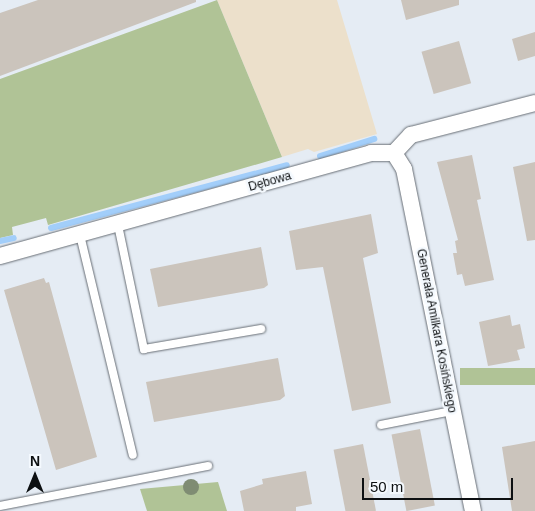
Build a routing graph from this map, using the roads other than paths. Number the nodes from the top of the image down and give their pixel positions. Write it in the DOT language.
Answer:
graph roads {
  1 [pos="535,103"];
  2 [pos="394,153"];
  3 [pos="118,225"];
  4 [pos="80,235"];
  5 [pos="0,256"];
  6 [pos="261,329"];
  7 [pos="452,411"];
  8 [pos="381,425"];
  9 [pos="134,455"];
  10 [pos="208,466"];
  11 [pos="0,506"];
  12 [pos="472,511"];
  1 -- 2 [label="street"];
  2 -- 3 [label="street, Dębowa"];
  2 -- 7 [label="street, Generała Amilkara Kosińskiego"];
  3 -- 4 [label="street, Dębowa"];
  3 -- 6 [label="lane"];
  4 -- 5 [label="street, Dębowa"];
  4 -- 9 [label="lane"];
  7 -- 8 [label="lane"];
  7 -- 12 [label="street, Generała Amilkara Kosińskiego"];
  10 -- 11 [label="lane"];
}
